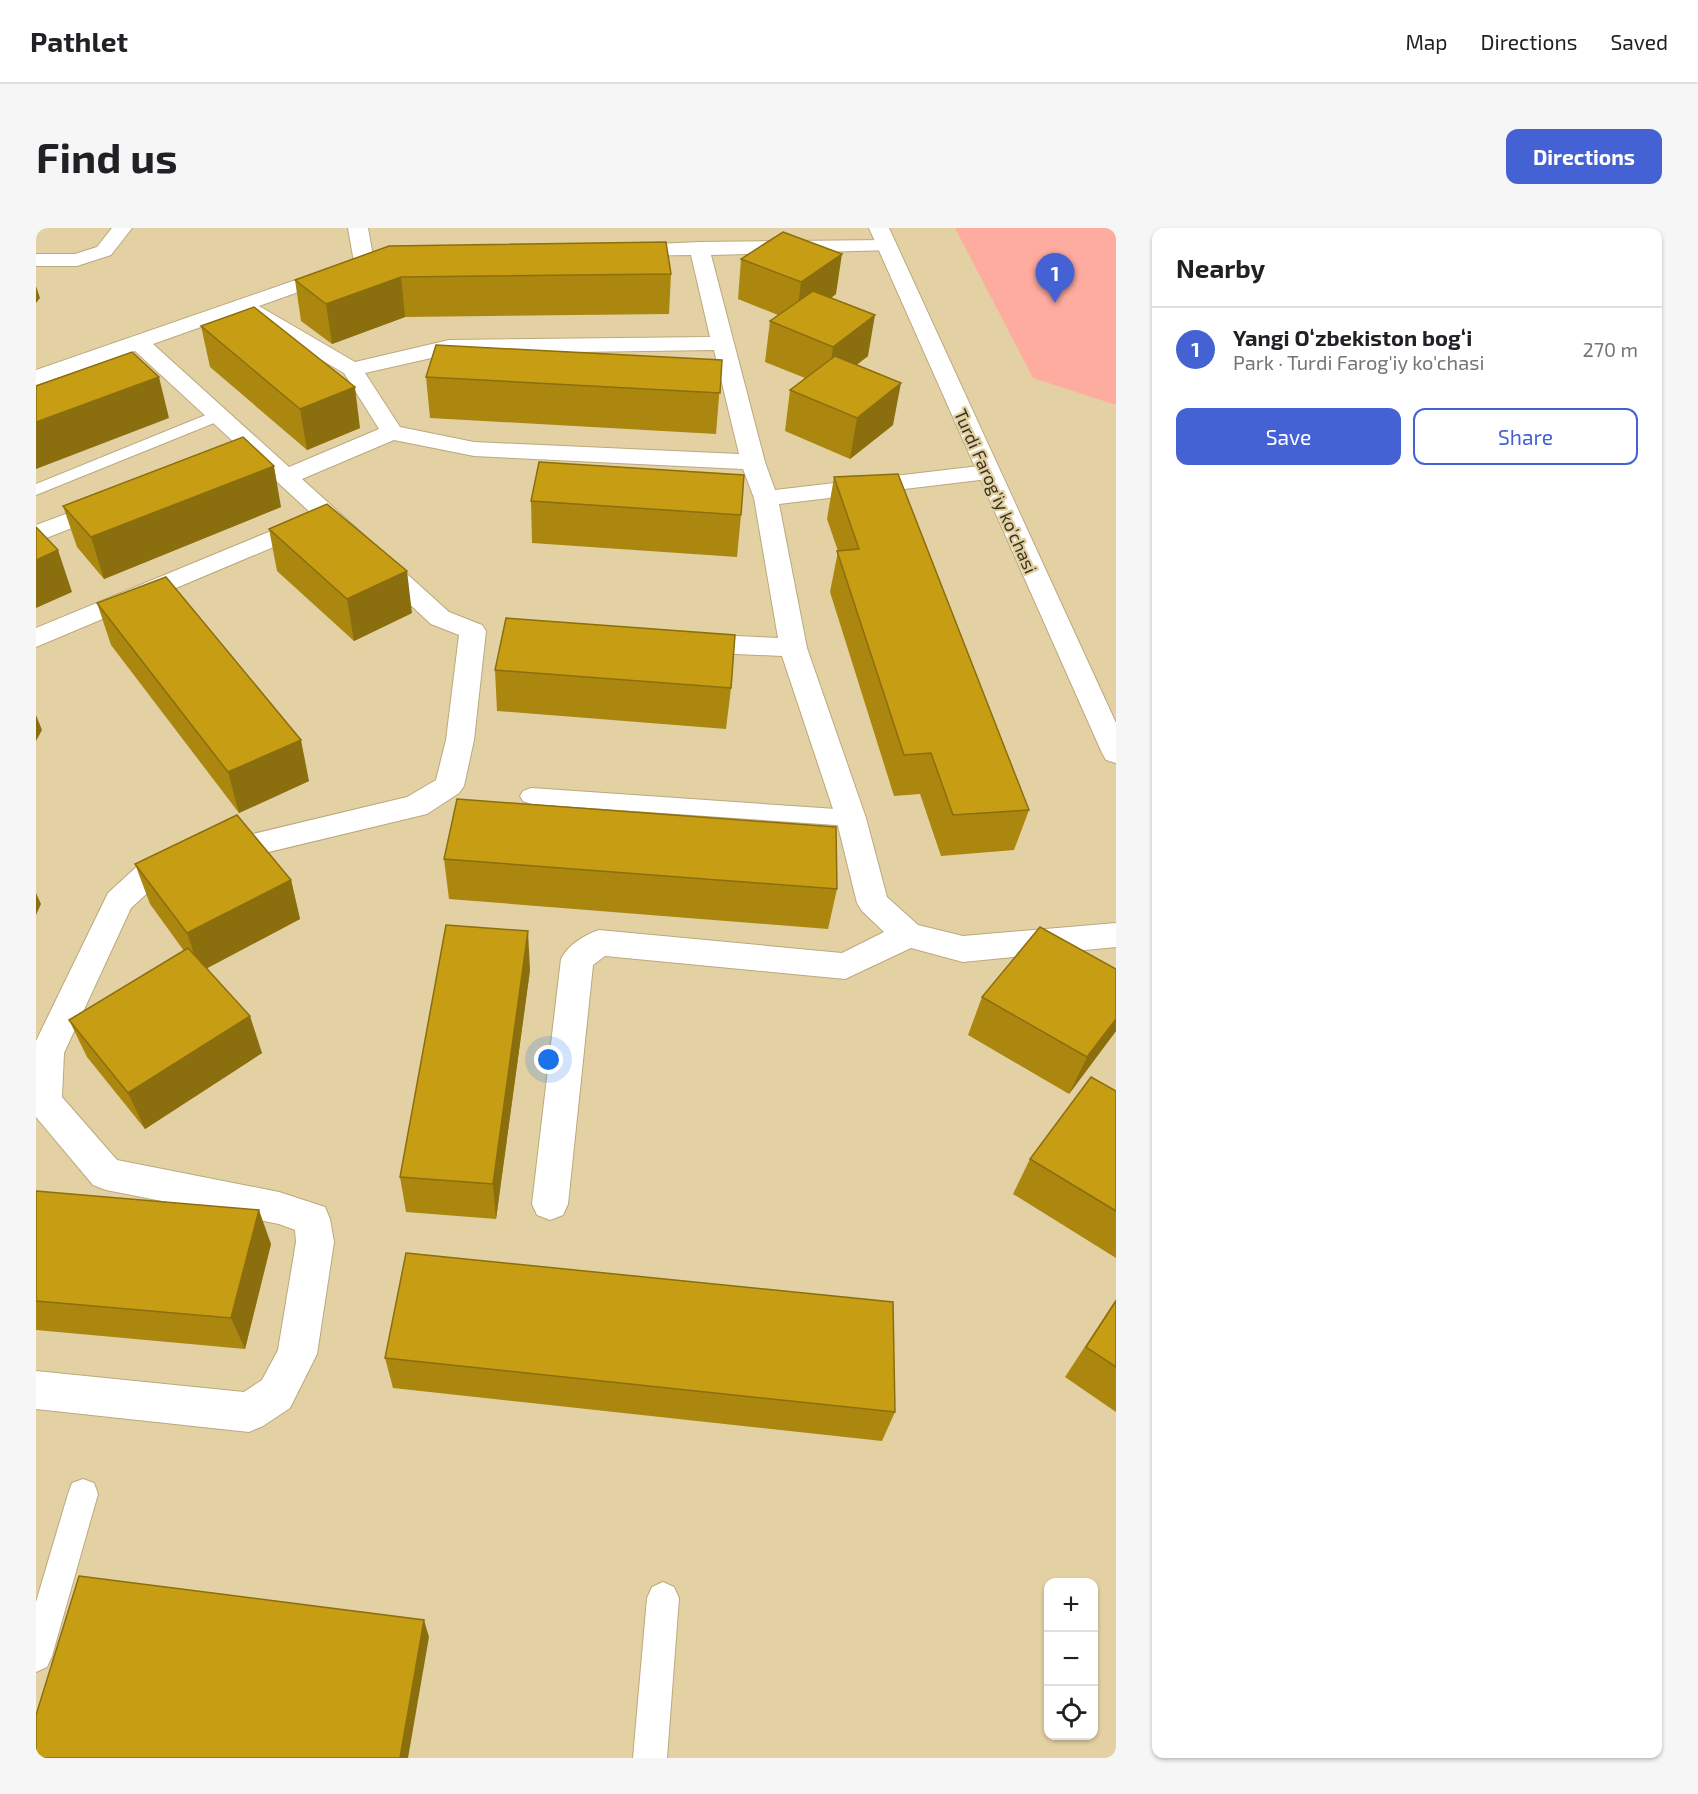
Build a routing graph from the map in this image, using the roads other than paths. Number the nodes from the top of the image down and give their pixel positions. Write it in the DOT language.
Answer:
graph roads {
  1 [pos="122,228"];
  2 [pos="358,228"];
  3 [pos="883,237"];
  4 [pos="699,249"];
  5 [pos="607,250"];
  6 [pos="388,259"];
  7 [pos="36,260"];
  8 [pos="364,262"];
  9 [pos="242,305"];
  10 [pos="138,342"];
  11 [pos="722,342"];
  12 [pos="352,369"];
  13 [pos="36,378"];
  14 [pos="218,416"];
  15 [pos="392,432"];
  16 [pos="753,462"];
  17 [pos="988,472"];
  18 [pos="286,477"];
  19 [pos="36,490"];
  20 [pos="133,495"];
  21 [pos="766,498"];
  22 [pos="328,515"];
  23 [pos="36,534"];
  24 [pos="36,638"];
  25 [pos="662,641"];
  26 [pos="792,648"];
  27 [pos="1116,753"];
  28 [pos="531,796"];
  29 [pos="851,818"];
  30 [pos="908,935"];
  31 [pos="1116,935"];
  32 [pos="550,1204"];
  33 [pos="36,1390"];
  34 [pos="83,1494"];
  35 [pos="663,1598"];
  36 [pos="36,1656"];
  37 [pos="650,1758"];
  1 -- 7 [label="street"];
  2 -- 8 [label="street"];
  3 -- 4 [label="street"];
  3 -- 17 [label="street, Turdi Farog'iy ko'chasi"];
  4 -- 5 [label="street"];
  4 -- 11 [label="street"];
  6 -- 8 [label="street"];
  8 -- 9 [label="street"];
  9 -- 10 [label="street"];
  9 -- 12 [label="street"];
  10 -- 13 [label="street"];
  10 -- 14 [label="street"];
  11 -- 12 [label="street"];
  11 -- 16 [label="street"];
  12 -- 15 [label="street"];
  14 -- 18 [label="street"];
  14 -- 19 [label="lane"];
  15 -- 16 [label="street"];
  15 -- 18 [label="street"];
  16 -- 21 [label="street"];
  17 -- 21 [label="street"];
  17 -- 27 [label="street, Turdi Farog'iy ko'chasi"];
  18 -- 22 [label="street"];
  20 -- 23 [label="street"];
  21 -- 26 [label="street"];
  22 -- 24 [label="street"];
  22 -- 33 [label="street"];
  25 -- 26 [label="street"];
  26 -- 29 [label="street"];
  28 -- 29 [label="lane"];
  29 -- 30 [label="street"];
  30 -- 31 [label="street"];
  30 -- 32 [label="street"];
  34 -- 36 [label="lane"];
  35 -- 37 [label="lane"];
}
